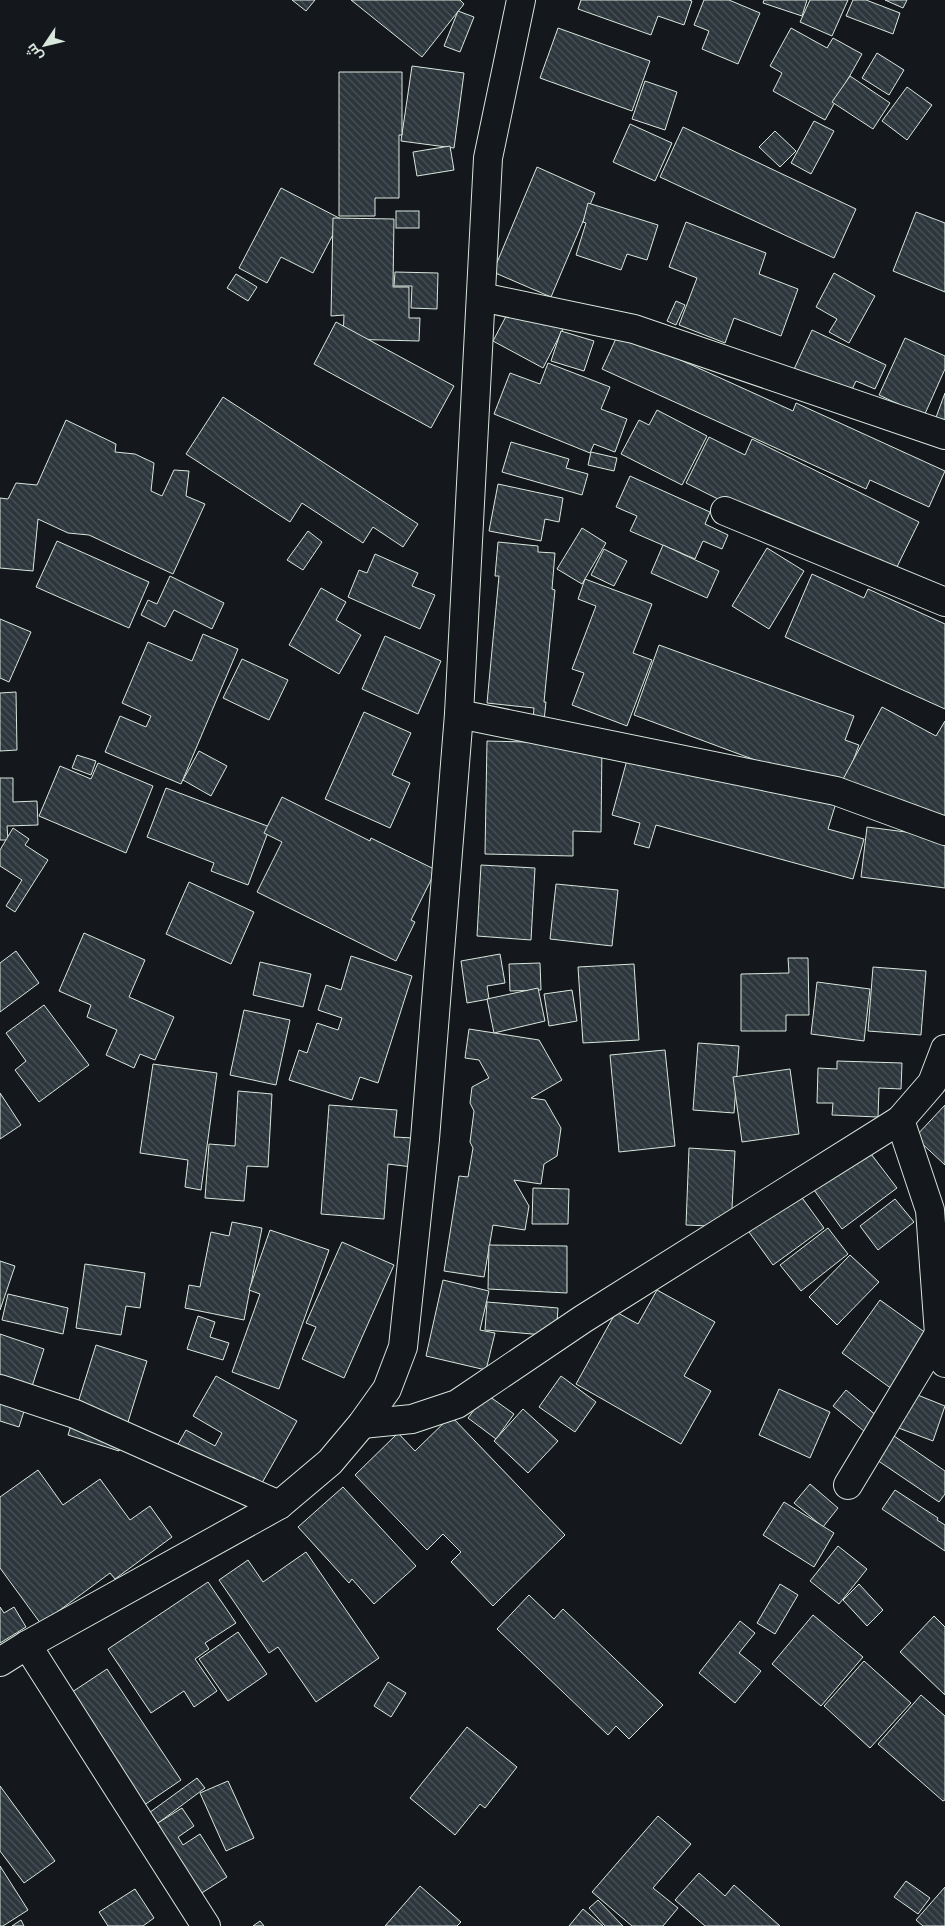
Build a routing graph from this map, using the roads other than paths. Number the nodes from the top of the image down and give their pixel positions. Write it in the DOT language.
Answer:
graph roads {
  1 [pos="521,0"];
  2 [pos="481,297"];
  3 [pos="945,435"];
  4 [pos="726,511"];
  5 [pos="945,602"];
  6 [pos="459,714"];
  7 [pos="945,831"];
  8 [pos="945,1049"];
  9 [pos="938,1087"];
  10 [pos="900,1120"];
  11 [pos="939,1334"];
  12 [pos="945,1363"];
  13 [pos="0,1390"];
  14 [pos="362,1424"];
  15 [pos="848,1485"];
  16 [pos="279,1505"];
  17 [pos="27,1645"];
  18 [pos="0,1662"];
  19 [pos="206,1926"];
  1 -- 2 [label="street"];
  2 -- 3 [label="street"];
  2 -- 6 [label="street"];
  4 -- 5 [label="street"];
  6 -- 7 [label="street"];
  6 -- 14 [label="street"];
  8 -- 9 [label="street"];
  9 -- 10 [label="street"];
  10 -- 11 [label="street"];
  10 -- 14 [label="street"];
  11 -- 12 [label="street"];
  11 -- 15 [label="street"];
  13 -- 16 [label="street"];
  14 -- 16 [label="street"];
  16 -- 17 [label="street"];
  17 -- 18 [label="street"];
  17 -- 19 [label="street"];
}
